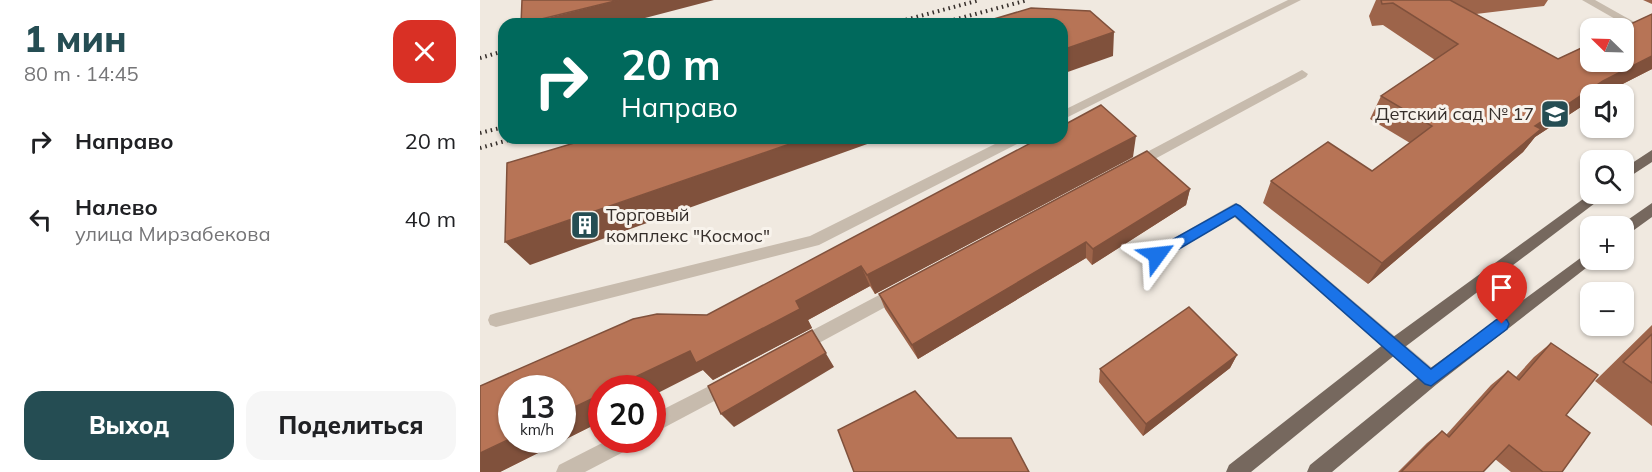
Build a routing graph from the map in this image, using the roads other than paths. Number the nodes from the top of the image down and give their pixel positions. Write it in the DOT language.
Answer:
graph roads {
  1 [pos="1296,0"];
  2 [pos="1587,0"];
  3 [pos="1652,37"];
  4 [pos="1302,74"];
  5 [pos="1068,113"];
  6 [pos="1006,144"];
  7 [pos="1652,155"];
  8 [pos="1634,168"];
  9 [pos="1124,170"];
  10 [pos="1586,204"];
  11 [pos="1652,209"];
  12 [pos="1634,223"];
  13 [pos="1157,255"];
  14 [pos="1580,265"];
  15 [pos="914,284"];
  16 [pos="496,320"];
  17 [pos="1395,345"];
  18 [pos="789,352"];
  19 [pos="747,374"];
  20 [pos="1431,378"];
  21 [pos="666,417"];
  22 [pos="602,453"];
  23 [pos="566,472"];
  24 [pos="1236,472"];
  25 [pos="1317,472"];
  1 -- 5 [label="street"];
  2 -- 3 [label="street"];
  4 -- 9 [label="street"];
  6 -- 16 [label="street"];
  7 -- 8 [label="main road"];
  10 -- 17 [label="main road"];
  11 -- 12 [label="main road"];
  13 -- 17 [label="street"];
  14 -- 20 [label="main road"];
  15 -- 18 [label="street"];
  17 -- 20 [label="street"];
  17 -- 24 [label="main road"];
  19 -- 21 [label="street"];
  20 -- 25 [label="main road"];
  22 -- 23 [label="street"];
}
